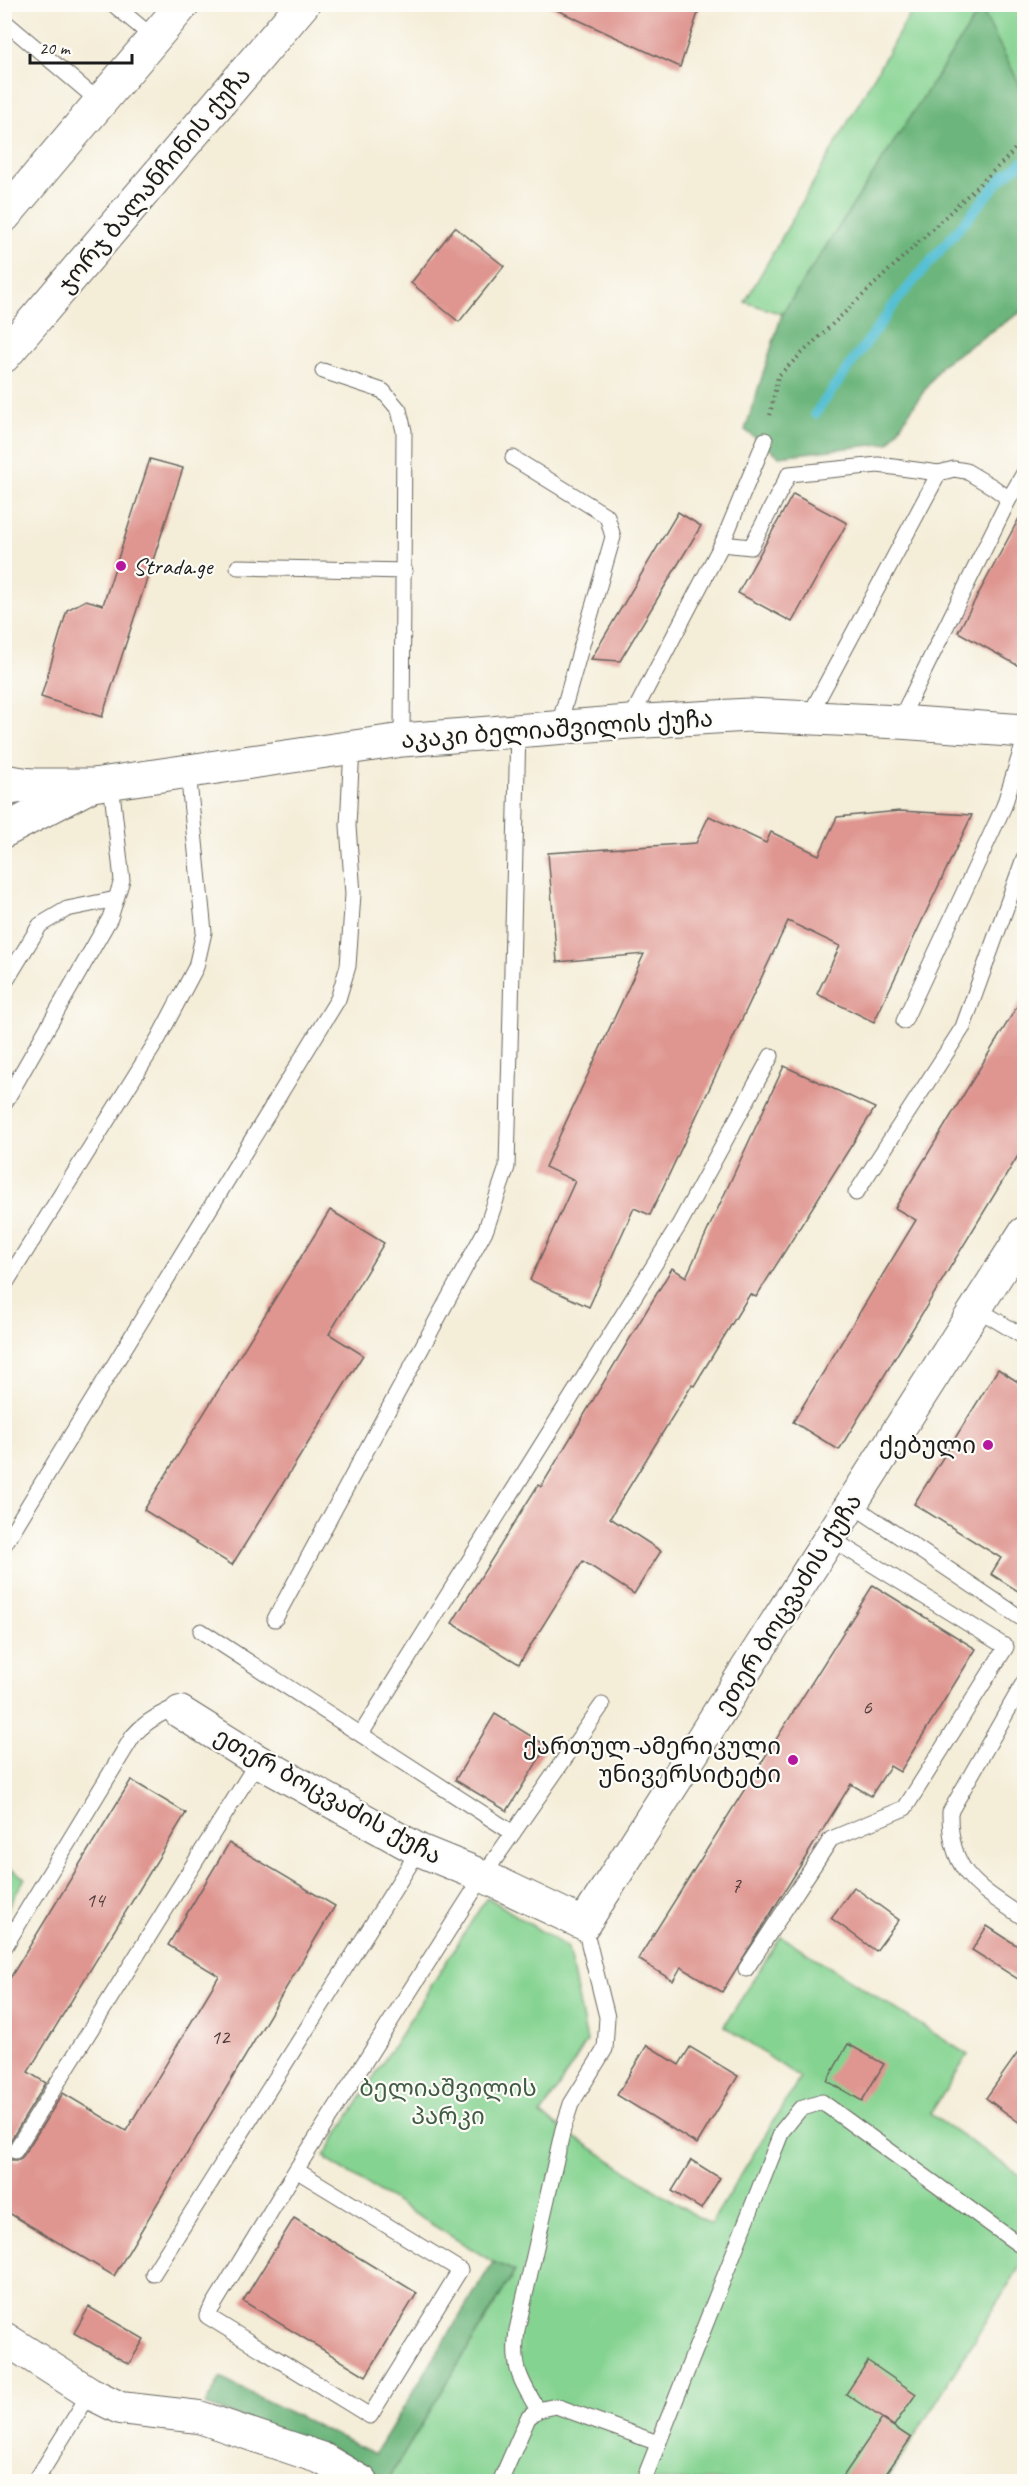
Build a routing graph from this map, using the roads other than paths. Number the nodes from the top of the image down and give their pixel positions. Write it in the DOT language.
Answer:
graph roads {
  1 [pos="113,4"];
  2 [pos="183,4"];
  3 [pos="303,4"];
  4 [pos="4,21"];
  5 [pos="155,39"];
  6 [pos="101,103"];
  7 [pos="7,207"];
  8 [pos="4,356"];
  9 [pos="323,371"];
  10 [pos="765,440"];
  11 [pos="513,458"];
  12 [pos="939,473"];
  13 [pos="1024,473"];
  14 [pos="1009,499"];
  15 [pos="722,544"];
  16 [pos="238,567"];
  17 [pos="405,571"];
  18 [pos="808,718"];
  19 [pos="629,722"];
  20 [pos="899,722"];
  21 [pos="558,728"];
  22 [pos="518,730"];
  23 [pos="1024,731"];
  24 [pos="402,740"];
  25 [pos="1024,742"];
  26 [pos="352,747"];
  27 [pos="188,771"];
  28 [pos="102,784"];
  29 [pos="13,785"];
  30 [pos="4,831"];
  31 [pos="1024,858"];
  32 [pos="116,900"];
  33 [pos="4,984"];
  34 [pos="904,1021"];
  35 [pos="771,1056"];
  36 [pos="4,1104"];
  37 [pos="856,1193"];
  38 [pos="1024,1233"];
  39 [pos="4,1286"];
  40 [pos="976,1308"];
  41 [pos="1024,1337"];
  42 [pos="851,1504"];
  43 [pos="830,1538"];
  44 [pos="4,1545"];
  45 [pos="275,1619"];
  46 [pos="1024,1620"];
  47 [pos="201,1631"];
  48 [pos="1024,1682"];
  49 [pos="602,1705"];
  50 [pos="180,1712"];
  51 [pos="361,1734"];
  52 [pos="258,1761"];
  53 [pos="513,1833"];
  54 [pos="418,1850"];
  55 [pos="483,1876"];
  56 [pos="1024,1918"];
  57 [pos="584,1923"];
  58 [pos="4,1948"];
  59 [pos="746,1969"];
  60 [pos="15,2151"];
  61 [pos="296,2170"];
  62 [pos="1018,2244"];
  63 [pos="153,2274"];
  64 [pos="4,2338"];
  65 [pos="90,2393"];
  66 [pos="538,2410"];
  67 [pos="658,2443"];
  68 [pos="35,2481"];
  69 [pos="362,2481"];
  70 [pos="500,2481"];
  71 [pos="643,2481"];
  1 -- 5 [label="lane"];
  2 -- 5 [label="main road"];
  3 -- 8 [label="main road, ჯორჯ ბალანჩინის ქუჩა"];
  4 -- 6 [label="lane"];
  5 -- 6 [label="main road"];
  6 -- 7 [label="main road"];
  9 -- 17 [label="lane"];
  10 -- 15 [label="lane"];
  11 -- 21 [label="lane"];
  12 -- 14 [label="lane"];
  12 -- 15 [label="lane"];
  12 -- 18 [label="lane"];
  13 -- 14 [label="lane"];
  14 -- 20 [label="lane"];
  15 -- 19 [label="lane"];
  16 -- 17 [label="lane"];
  17 -- 24 [label="lane"];
  18 -- 19 [label="main road, აკაკი ბელიაშვილის ქუჩა"];
  18 -- 20 [label="main road, აკაკი ბელიაშვილის ქუჩა"];
  19 -- 21 [label="main road, აკაკი ბელიაშვილის ქუჩა"];
  20 -- 23 [label="main road, აკაკი ბელიაშვილის ქუჩა"];
  21 -- 22 [label="main road, აკაკი ბელიაშვილის ქუჩა"];
  22 -- 24 [label="main road, აკაკი ბელიაშვილის ქუჩა"];
  22 -- 45 [label="lane"];
  24 -- 26 [label="main road, აკაკი ბელიაშვილის ქუჩა"];
  25 -- 34 [label="lane"];
  26 -- 27 [label="main road, აკაკი ბელიაშვილის ქუჩა"];
  26 -- 44 [label="lane"];
  27 -- 28 [label="main road, აკაკი ბელიაშვილის ქუჩა"];
  27 -- 39 [label="lane"];
  28 -- 29 [label="main road, აკაკი ბელიაშვილის ქუჩა"];
  28 -- 30 [label="main road, აკაკი ბელიაშვილის ქუჩა"];
  28 -- 32 [label="lane"];
  31 -- 37 [label="lane"];
  32 -- 33 [label="lane"];
  32 -- 36 [label="lane"];
  35 -- 51 [label="lane"];
  38 -- 40 [label="street, ეთერ ბოცვაძის ქუჩა"];
  40 -- 41 [label="lane"];
  40 -- 42 [label="street, ეთერ ბოცვაძის ქუჩა"];
  42 -- 43 [label="street, ეთერ ბოცვაძის ქუჩა"];
  42 -- 46 [label="lane"];
  43 -- 57 [label="street, ეთერ ბოცვაძის ქუჩა"];
  43 -- 59 [label="lane"];
  47 -- 51 [label="lane"];
  48 -- 56 [label="lane"];
  49 -- 53 [label="lane"];
  50 -- 52 [label="street, ეთერ ბოცვაძის ქუჩა"];
  50 -- 58 [label="lane"];
  51 -- 53 [label="lane"];
  52 -- 54 [label="street, ეთერ ბოცვაძის ქუჩა"];
  52 -- 60 [label="lane"];
  53 -- 55 [label="lane"];
  54 -- 55 [label="street, ეთერ ბოცვაძის ქუჩა"];
  54 -- 63 [label="lane"];
  55 -- 57 [label="street, ეთერ ბოცვაძის ქუჩა"];
  55 -- 61 [label="lane"];
  57 -- 66 [label="lane"];
  61 -- 61 [label="lane"];
  62 -- 67 [label="lane"];
  64 -- 65 [label="street"];
  65 -- 68 [label="lane"];
  65 -- 69 [label="street"];
  66 -- 67 [label="lane"];
  66 -- 70 [label="lane"];
  67 -- 71 [label="lane"];
}
